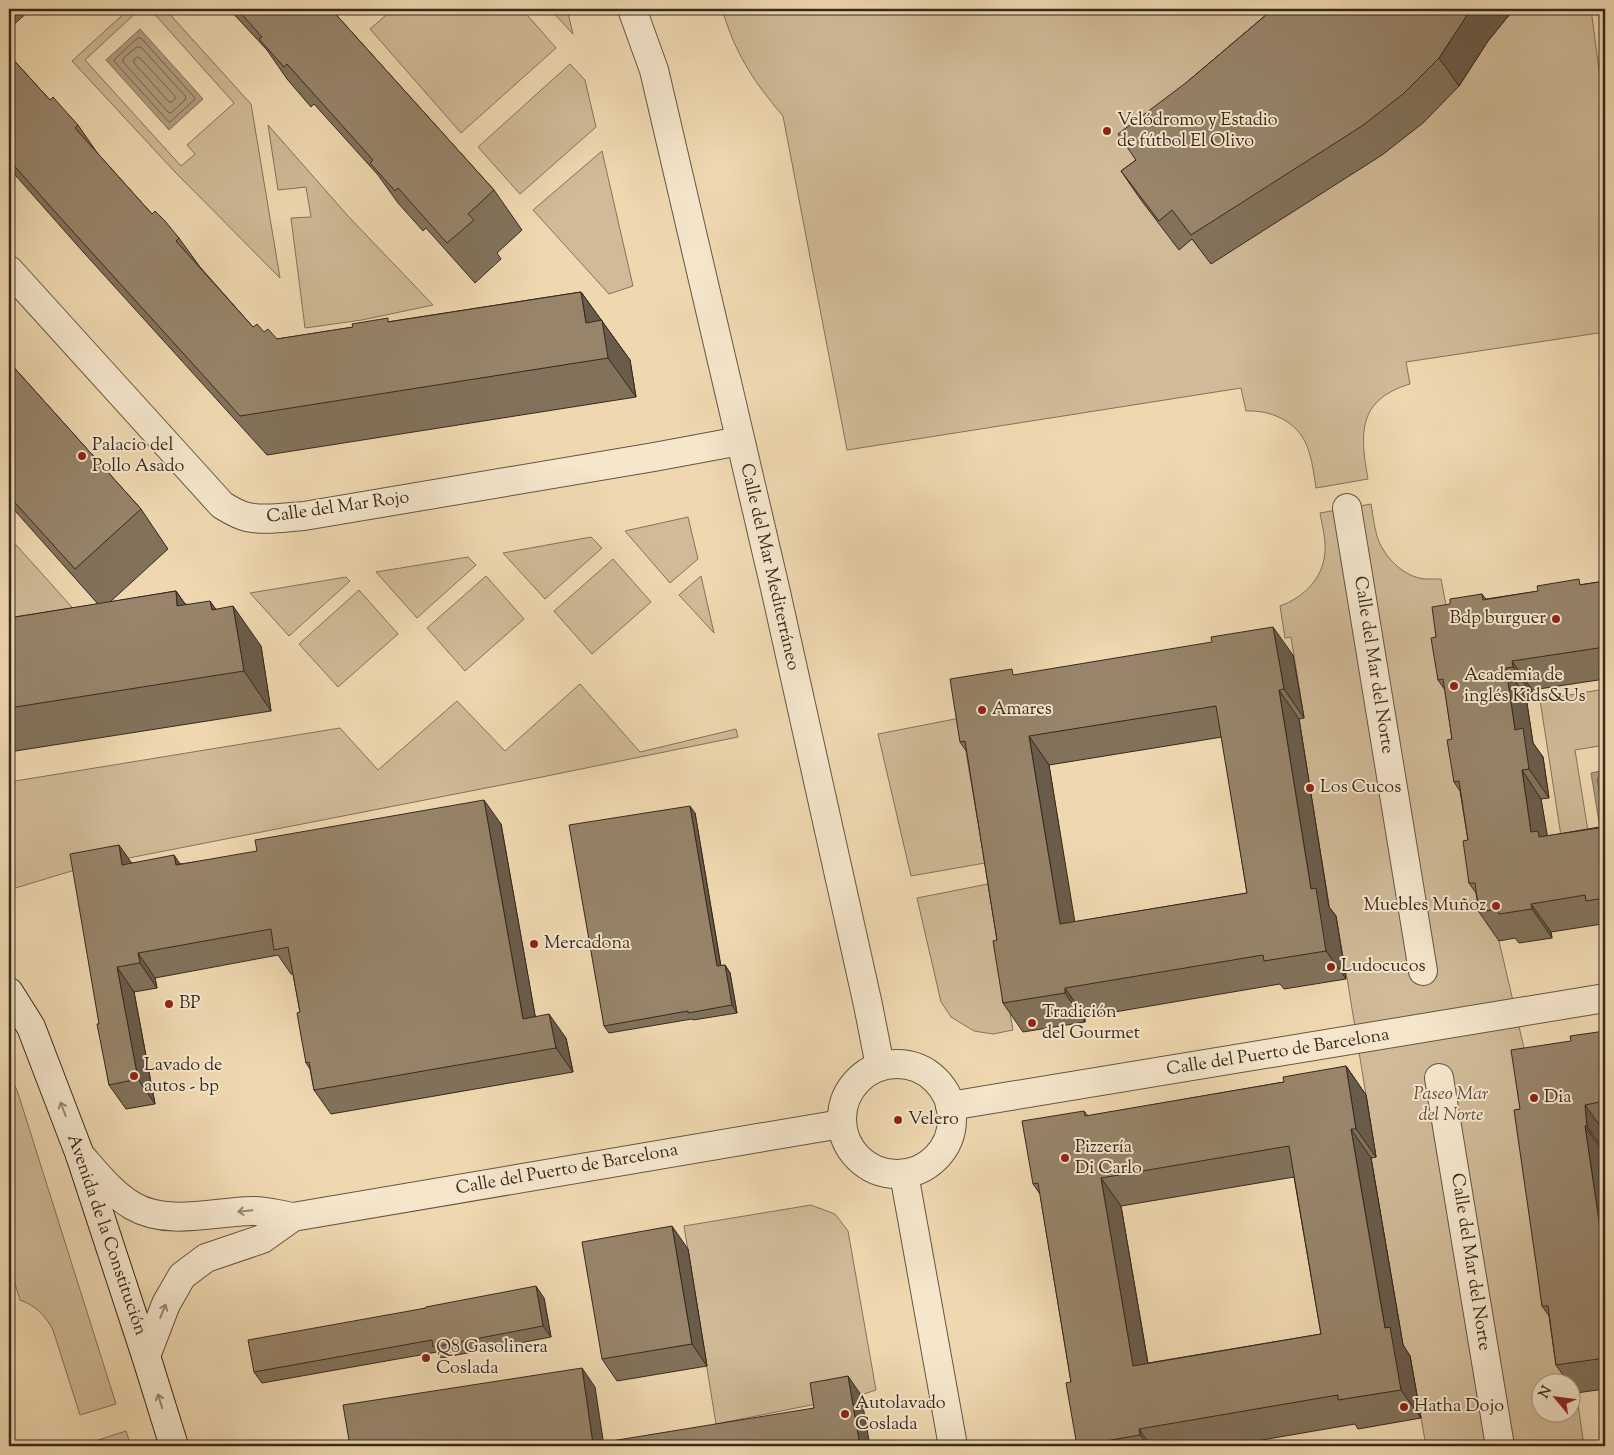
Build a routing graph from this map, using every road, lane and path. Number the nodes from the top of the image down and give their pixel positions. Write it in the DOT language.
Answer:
graph roads {
  1 [pos="632,9"];
  2 [pos="649,9"];
  3 [pos="654,70"];
  4 [pos="9,270"];
  5 [pos="740,441"];
  6 [pos="1347,508"];
  7 [pos="1423,971"];
  8 [pos="9,992"];
  9 [pos="1605,998"];
  10 [pos="9,1008"];
  11 [pos="31,1026"];
  12 [pos="880,1066"];
  13 [pos="1439,1078"];
  14 [pos="950,1106"];
  15 [pos="841,1124"];
  16 [pos="80,1155"];
  17 [pos="904,1174"];
  18 [pos="293,1217"];
  19 [pos="146,1356"];
  20 [pos="174,1446"];
  21 [pos="953,1446"];
  22 [pos="1500,1446"];
  1 -- 3 [label="street, Calle del Mar Mediterráneo"];
  2 -- 3 [label="street, Calle del Mar Mediterráneo"];
  3 -- 5 [label="street, Calle del Mar Mediterráneo"];
  4 -- 5 [label="street, Calle del Mar Rojo"];
  5 -- 12 [label="street, Calle del Mar Mediterráneo"];
  6 -- 7 [label="street, Calle del Mar del Norte"];
  8 -- 11 [label="street, Avenida de la Constitución"];
  9 -- 14 [label="street, Calle del Puerto de Barcelona"];
  10 -- 11 [label="street, Avenida de la Constitución"];
  16 -- 11 [label="street, Avenida de la Constitución, one-way"];
  12 -- 14 [label="street"];
  12 -- 15 [label="street"];
  13 -- 22 [label="street, Calle del Mar del Norte"];
  14 -- 17 [label="street"];
  15 -- 17 [label="street"];
  15 -- 18 [label="street, Calle del Puerto de Barcelona"];
  18 -- 16 [label="street, Calle del Puerto de Barcelona, one-way"];
  16 -- 19 [label="street, Avenida de la Constitución"];
  17 -- 21 [label="street"];
  19 -- 18 [label="street, Calle del Puerto de Barcelona, one-way"];
  20 -- 19 [label="street, Avenida de la Constitución, one-way"];
}
